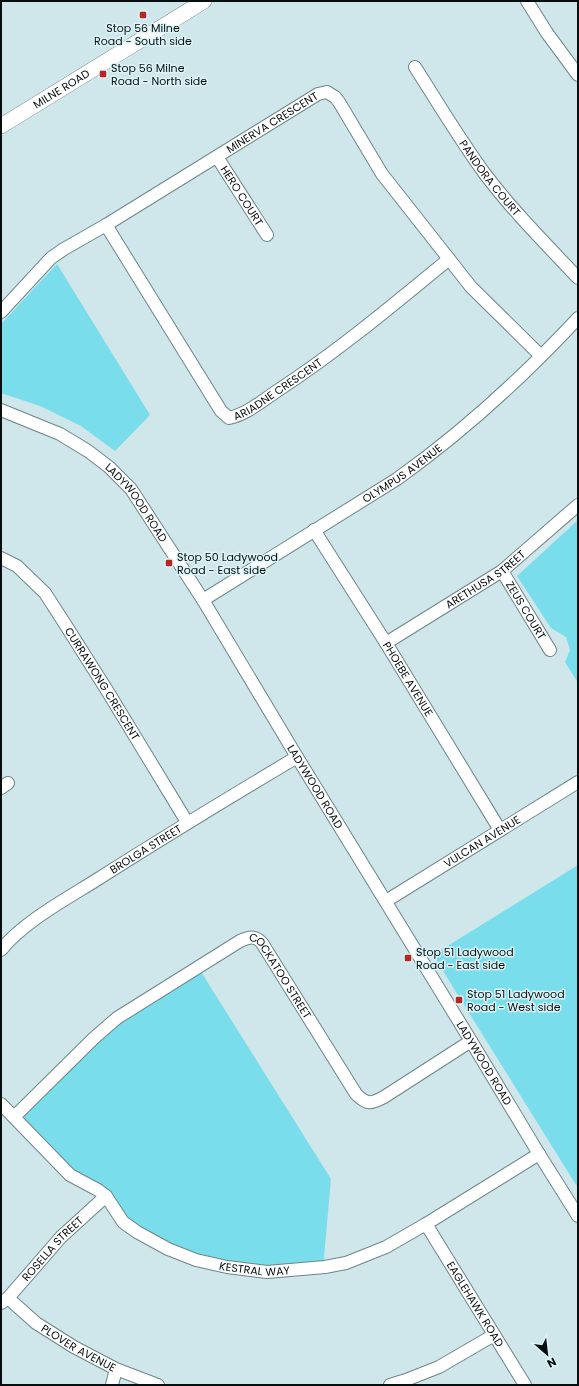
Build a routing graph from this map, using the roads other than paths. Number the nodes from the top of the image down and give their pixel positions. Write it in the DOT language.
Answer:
graph roads {
  1 [pos="204,1"];
  2 [pos="527,1"];
  3 [pos="415,67"];
  4 [pos="578,75"];
  5 [pos="1,126"];
  6 [pos="217,157"];
  7 [pos="106,225"];
  8 [pos="267,235"];
  9 [pos="448,260"];
  10 [pos="578,278"];
  11 [pos="1,312"];
  12 [pos="578,318"];
  13 [pos="541,356"];
  14 [pos="1,410"];
  15 [pos="578,505"];
  16 [pos="314,530"];
  17 [pos="1,558"];
  18 [pos="502,571"];
  19 [pos="203,600"];
  20 [pos="386,643"];
  21 [pos="550,650"];
  22 [pos="297,757"];
  23 [pos="578,782"];
  24 [pos="187,822"];
  25 [pos="500,830"];
  26 [pos="386,901"];
  27 [pos="2,946"];
  28 [pos="472,1041"];
  29 [pos="1,1104"];
  30 [pos="14,1117"];
  31 [pos="538,1154"];
  32 [pos="106,1196"];
  33 [pos="578,1216"];
  34 [pos="426,1224"];
  35 [pos="4,1300"];
  36 [pos="494,1335"];
  37 [pos="116,1369"];
  38 [pos="112,1385"];
  39 [pos="158,1385"];
  40 [pos="390,1385"];
  41 [pos="525,1385"];
  1 -- 5 [label="main road, MILNE ROAD"];
  2 -- 4 [label="street"];
  3 -- 10 [label="street, PANDORA COURT"];
  6 -- 7 [label="street, MINERVA CRESCENT"];
  6 -- 8 [label="street, HERO COURT"];
  6 -- 9 [label="street, MINERVA CRESCENT"];
  7 -- 9 [label="street, ARIADNE CRESCENT"];
  7 -- 11 [label="street, MINERVA CRESCENT"];
  9 -- 13 [label="street, MINERVA CRESCENT"];
  12 -- 13 [label="street, OLYMPUS AVENUE"];
  13 -- 16 [label="street, OLYMPUS AVENUE"];
  14 -- 19 [label="street, LADYWOOD ROAD"];
  15 -- 18 [label="street, ARETHUSA STREET"];
  16 -- 19 [label="street, OLYMPUS AVENUE"];
  16 -- 20 [label="street, PHOEBE AVENUE"];
  17 -- 24 [label="street, CURRAWONG CRESCENT"];
  18 -- 20 [label="street, ARETHUSA STREET"];
  18 -- 21 [label="street, ZEUS COURT"];
  19 -- 22 [label="street, LADYWOOD ROAD"];
  20 -- 25 [label="street, PHOEBE AVENUE"];
  22 -- 24 [label="street, BROLGA STREET"];
  22 -- 26 [label="street, LADYWOOD ROAD"];
  23 -- 25 [label="street, VULCAN AVENUE"];
  24 -- 27 [label="street, BROLGA STREET"];
  25 -- 26 [label="street, VULCAN AVENUE"];
  26 -- 28 [label="street, LADYWOOD ROAD"];
  28 -- 30 [label="street, COCKATOO STREET"];
  28 -- 31 [label="street, LADYWOOD ROAD"];
  29 -- 30 [label="street, KESTRAL WAY"];
  30 -- 32 [label="street, KESTRAL WAY"];
  31 -- 33 [label="street, LADYWOOD ROAD"];
  31 -- 34 [label="street, KESTRAL WAY"];
  32 -- 34 [label="street, KESTRAL WAY"];
  32 -- 35 [label="street, ROSELLA STREET"];
  34 -- 36 [label="street, EAGLEHAWK ROAD"];
  35 -- 37 [label="street, PLOVER AVENUE"];
  36 -- 40 [label="street"];
  36 -- 41 [label="street, EAGLEHAWK ROAD"];
  37 -- 38 [label="street"];
  37 -- 39 [label="street, PLOVER AVENUE"];
}
